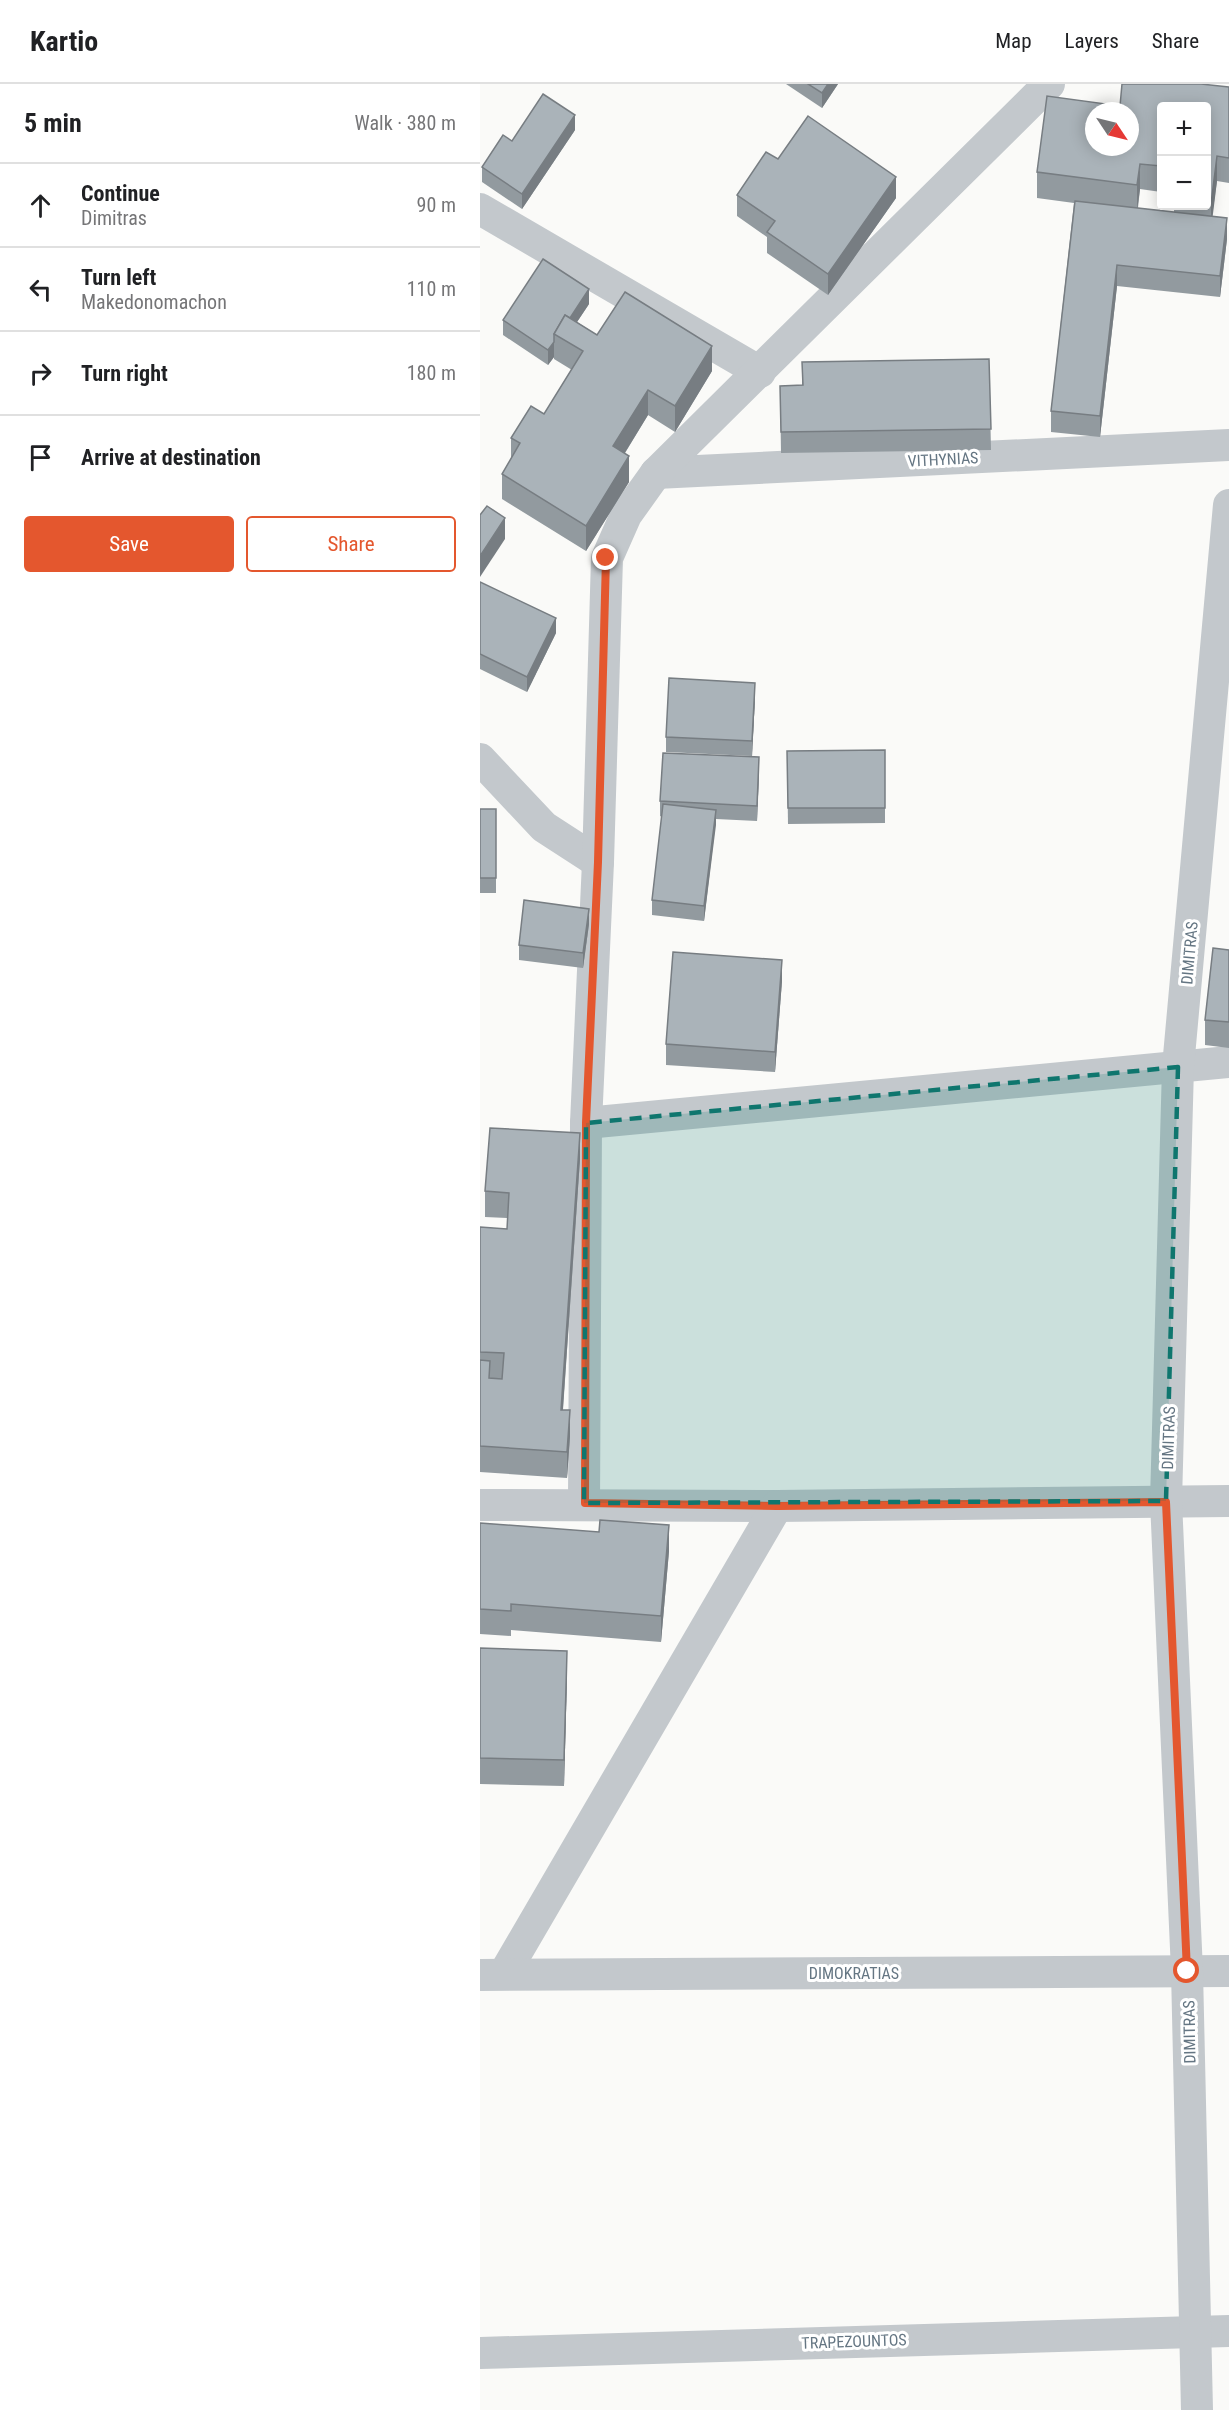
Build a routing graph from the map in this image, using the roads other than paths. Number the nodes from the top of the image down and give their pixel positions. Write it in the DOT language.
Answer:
graph roads {
  1 [pos="1049,84"];
  2 [pos="480,209"];
  3 [pos="760,372"];
  4 [pos="1229,445"];
  5 [pos="656,473"];
  6 [pos="1229,505"];
  7 [pos="480,759"];
  8 [pos="598,862"];
  9 [pos="1229,1062"];
  10 [pos="1178,1067"];
  11 [pos="586,1123"];
  12 [pos="1229,1501"];
  13 [pos="1166,1502"];
  14 [pos="585,1503"];
  15 [pos="480,1505"];
  16 [pos="777,1506"];
  17 [pos="1187,1971"];
  18 [pos="1229,1971"];
  19 [pos="492,1975"];
  20 [pos="1196,2331"];
  21 [pos="1229,2331"];
  22 [pos="480,2353"];
  23 [pos="1197,2410"];
  1 -- 3 [label="street"];
  2 -- 3 [label="street"];
  3 -- 5 [label="street"];
  4 -- 5 [label="street, VITHYNIAS"];
  5 -- 8 [label="street"];
  6 -- 10 [label="street, DIMITRAS"];
  7 -- 8 [label="street"];
  8 -- 11 [label="street"];
  9 -- 10 [label="street"];
  10 -- 11 [label="street"];
  10 -- 13 [label="street, DIMITRAS"];
  11 -- 14 [label="street"];
  12 -- 13 [label="street"];
  13 -- 16 [label="street"];
  13 -- 17 [label="street, DIMITRAS"];
  14 -- 15 [label="street"];
  14 -- 16 [label="street"];
  16 -- 19 [label="street"];
  17 -- 18 [label="street, DIMOKRATIAS"];
  17 -- 19 [label="street, DIMOKRATIAS"];
  17 -- 20 [label="street, DIMITRAS"];
  20 -- 21 [label="street, TRAPEZOUNTOS"];
  20 -- 22 [label="street, TRAPEZOUNTOS"];
  20 -- 23 [label="street, DIMITRAS"];
}
